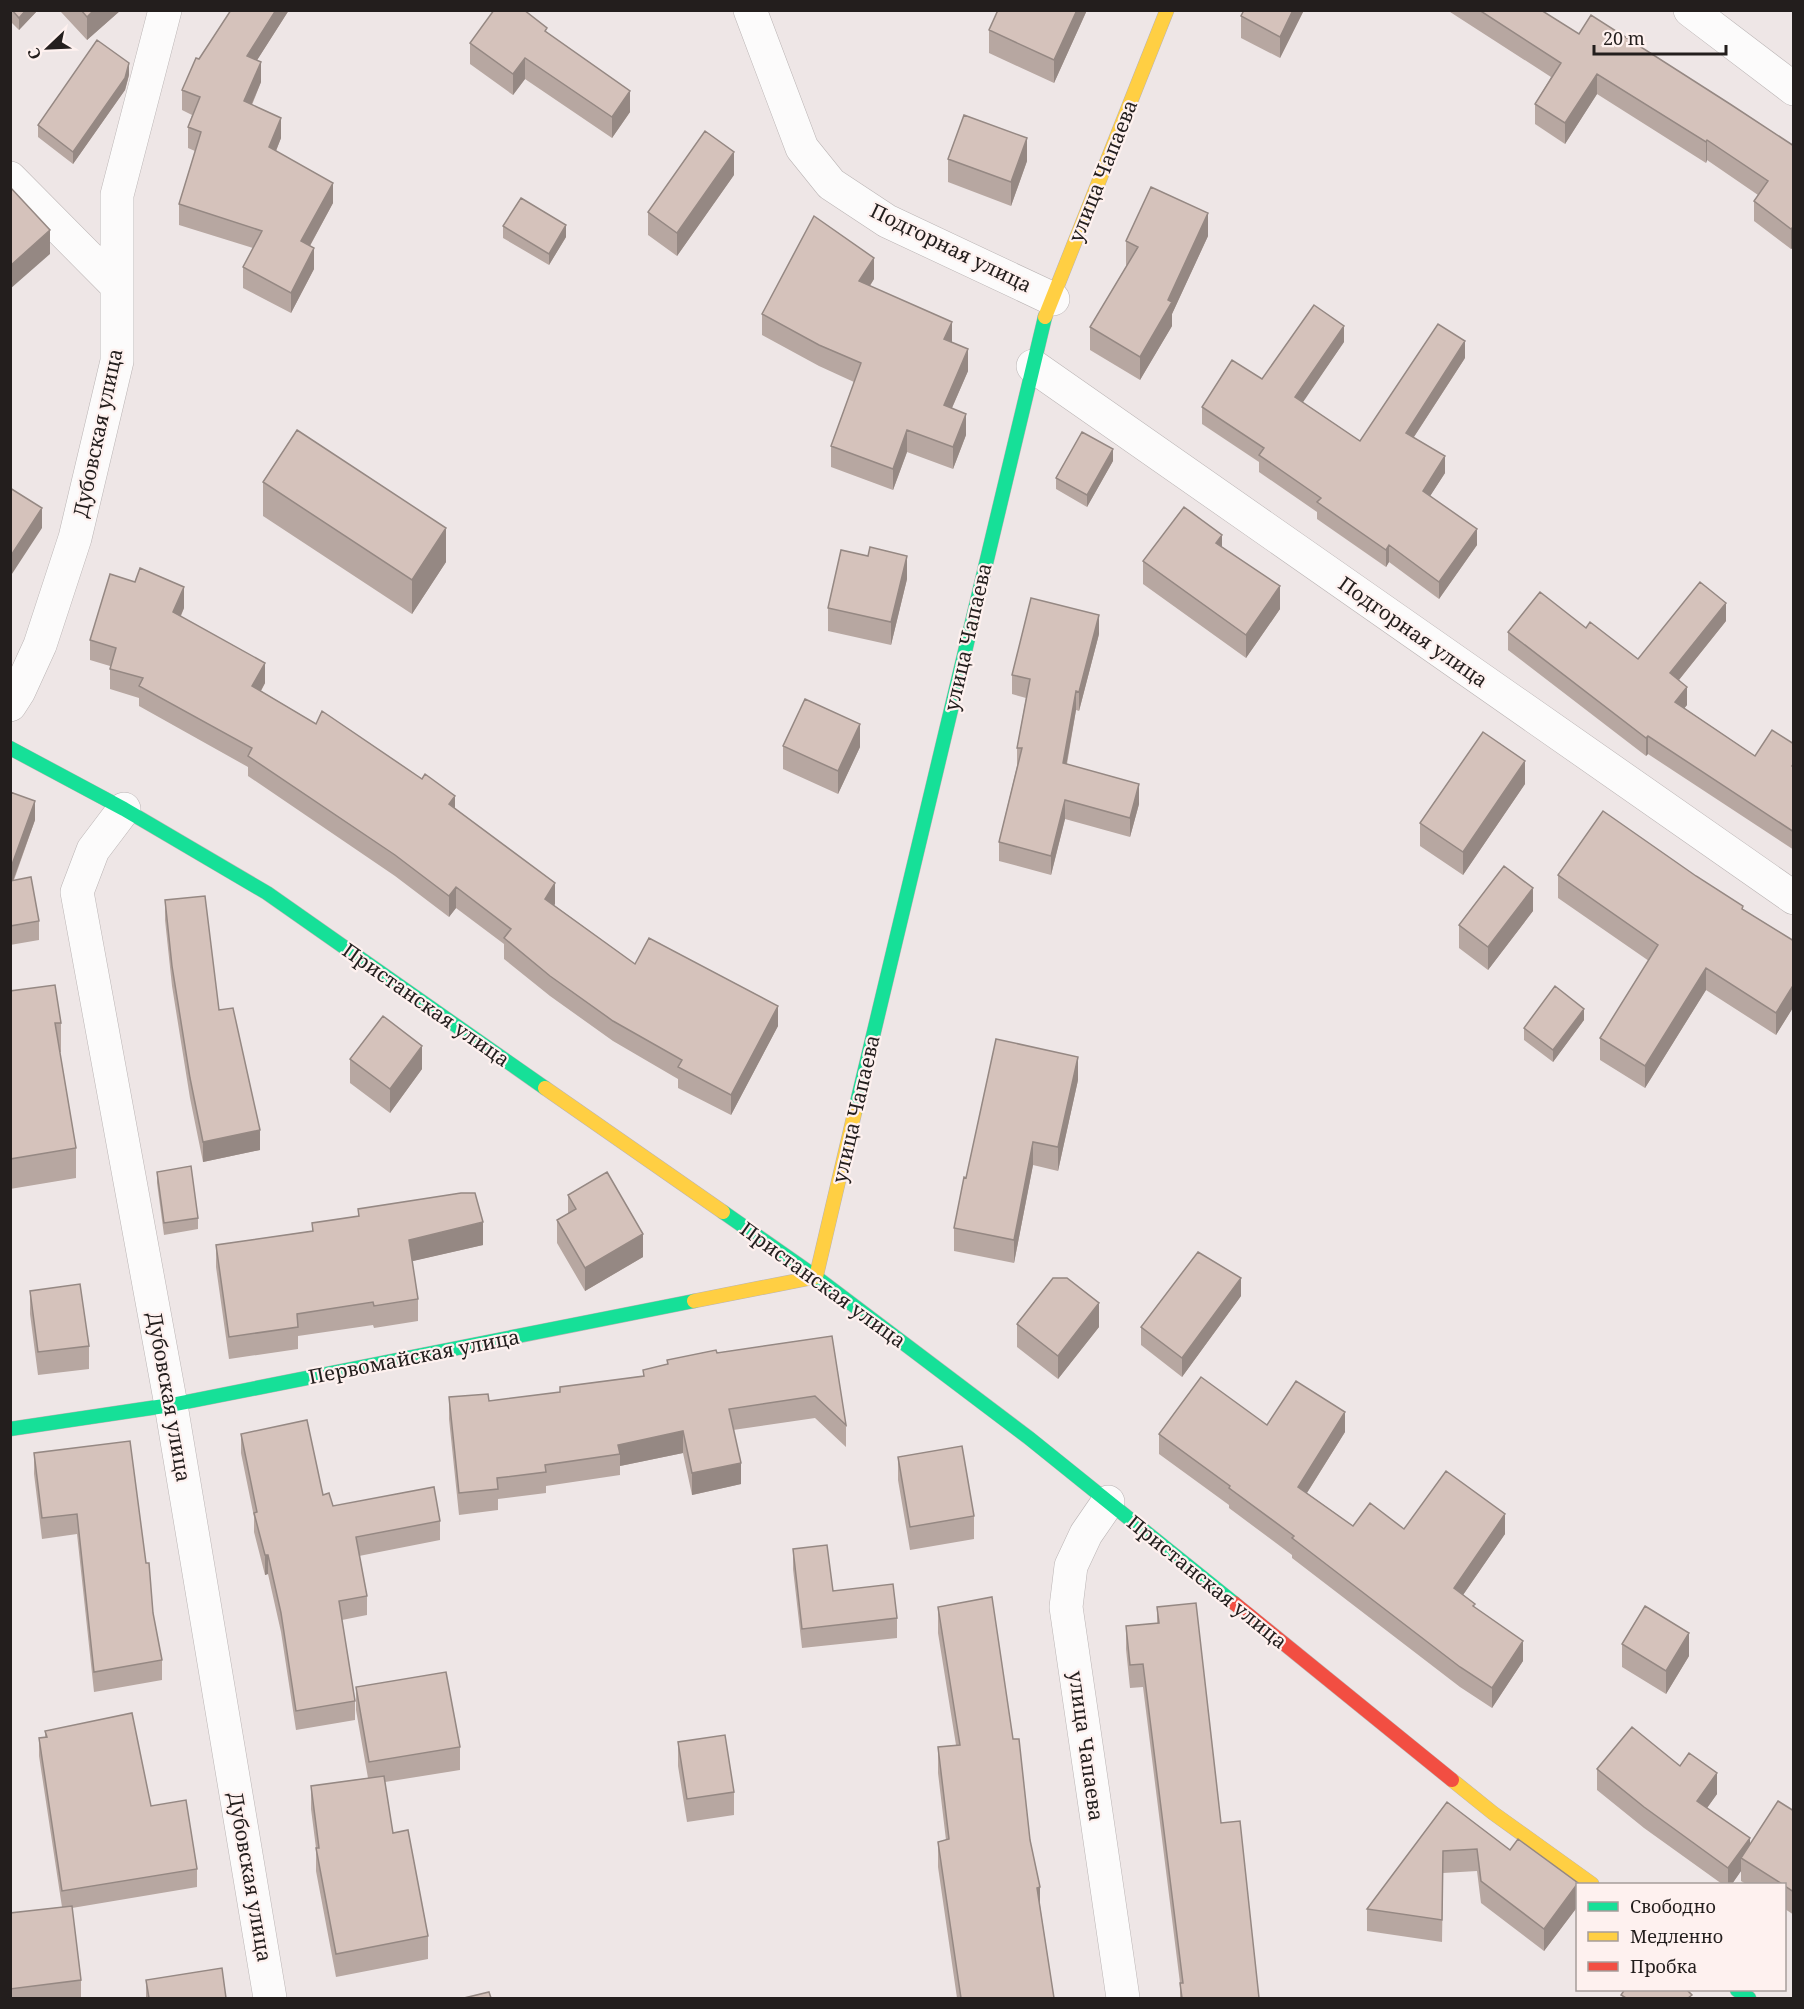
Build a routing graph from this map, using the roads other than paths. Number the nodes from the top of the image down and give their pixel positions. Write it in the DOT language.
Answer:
graph roads {
  1 [pos="165,10"];
  2 [pos="750,10"];
  3 [pos="1167,10"];
  4 [pos="1690,10"];
  5 [pos="1794,89"];
  6 [pos="10,178"];
  7 [pos="117,286"];
  8 [pos="1053,299"];
  9 [pos="1033,366"];
  10 [pos="10,705"];
  11 [pos="10,748"];
  12 [pos="124,809"];
  13 [pos="1794,898"];
  14 [pos="816,1278"];
  15 [pos="171,1405"];
  16 [pos="10,1429"];
  17 [pos="1108,1502"];
  18 [pos="1591,1883"];
  19 [pos="270,1998"];
  20 [pos="1123,1998"];
  1 -- 7 [label="street, Дубовская улица"];
  2 -- 8 [label="street, Подгорная улица"];
  3 -- 8 [label="street, улица Чапаева"];
  4 -- 5 [label="street"];
  6 -- 7 [label="street"];
  7 -- 10 [label="street, Дубовская улица"];
  8 -- 9 [label="street, улица Чапаева"];
  9 -- 13 [label="street, Подгорная улица"];
  9 -- 14 [label="street, улица Чапаева"];
  11 -- 12 [label="street, Пристанская улица"];
  12 -- 14 [label="street, Пристанская улица"];
  12 -- 15 [label="street, Дубовская улица"];
  14 -- 15 [label="street, Первомайская улица"];
  14 -- 17 [label="street, Пристанская улица"];
  15 -- 16 [label="street, Первомайская улица"];
  15 -- 19 [label="street, Дубовская улица"];
  17 -- 18 [label="street, Пристанская улица"];
  17 -- 20 [label="street, улица Чапаева"];
}
